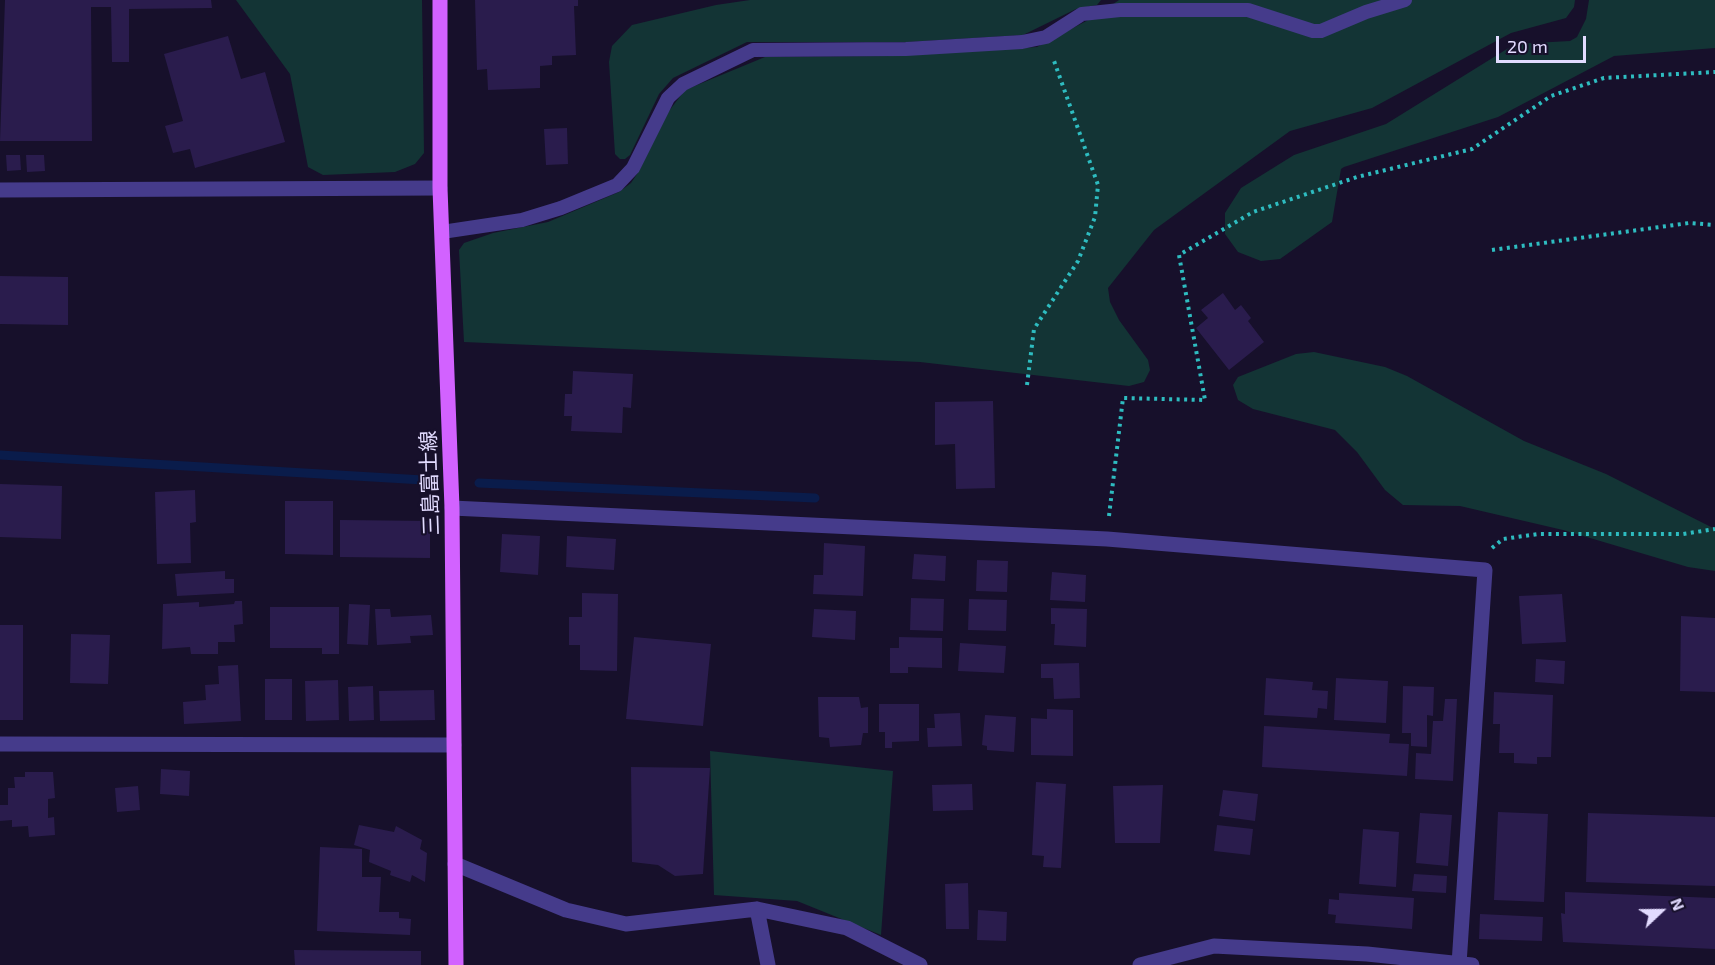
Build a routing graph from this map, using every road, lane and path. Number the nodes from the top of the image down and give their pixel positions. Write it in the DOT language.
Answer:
graph roads {
  1 [pos="440,0"];
  2 [pos="1405,0"];
  3 [pos="1046,37"];
  4 [pos="1715,72"];
  5 [pos="440,188"];
  6 [pos="0,190"];
  7 [pos="1715,225"];
  8 [pos="442,232"];
  9 [pos="1492,250"];
  10 [pos="1027,385"];
  11 [pos="452,508"];
  12 [pos="1715,529"];
  13 [pos="1107,539"];
  14 [pos="1485,570"];
  15 [pos="0,744"];
  16 [pos="454,745"];
  17 [pos="455,864"];
  18 [pos="758,909"];
  19 [pos="1378,960"];
  20 [pos="1466,964"];
  21 [pos="456,965"];
  22 [pos="768,965"];
  23 [pos="920,965"];
  24 [pos="1140,965"];
  1 -- 5 [label="main road, 三島富士線"];
  2 -- 3 [label="lane"];
  3 -- 8 [label="lane"];
  3 -- 10 [label="path"];
  4 -- 13 [label="path"];
  5 -- 6 [label="street"];
  5 -- 8 [label="main road, 三島富士線"];
  7 -- 9 [label="path"];
  8 -- 11 [label="main road, 三島富士線"];
  11 -- 13 [label="street"];
  11 -- 16 [label="main road, 三島富士線"];
  12 -- 14 [label="path"];
  13 -- 14 [label="street"];
  14 -- 20 [label="street"];
  15 -- 16 [label="street"];
  16 -- 17 [label="main road, 三島富士線"];
  17 -- 18 [label="street"];
  17 -- 21 [label="main road, 三島富士線"];
  18 -- 22 [label="street"];
  18 -- 23 [label="street"];
  19 -- 20 [label="street"];
  19 -- 24 [label="street"];
}
